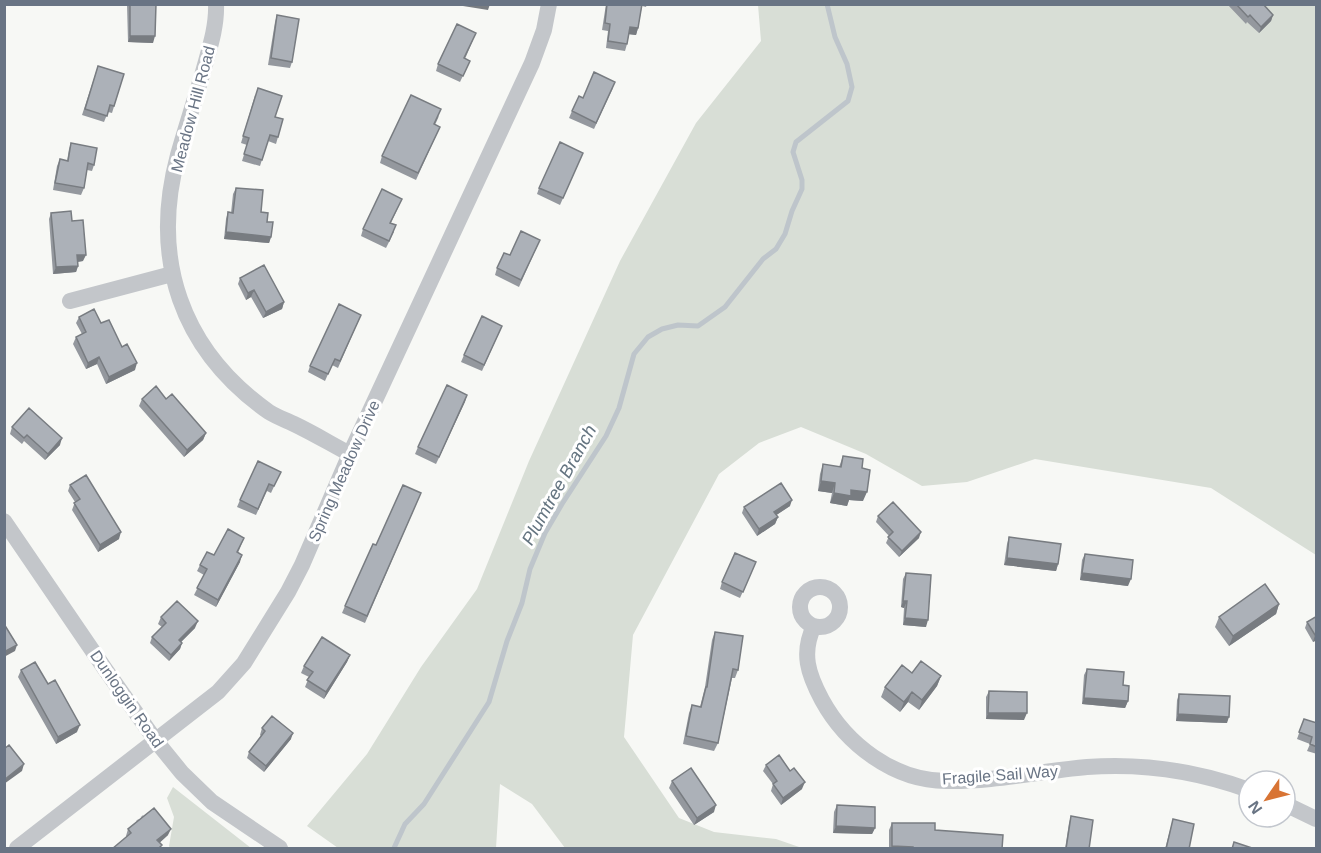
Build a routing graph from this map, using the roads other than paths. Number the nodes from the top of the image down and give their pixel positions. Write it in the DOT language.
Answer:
graph roads {
  1 [pos="216,4"];
  2 [pos="549,4"];
  3 [pos="172,274"];
  4 [pos="70,301"];
  5 [pos="350,454"];
  6 [pos="4,521"];
  7 [pos="814,626"];
  8 [pos="156,741"];
  9 [pos="1237,786"];
  10 [pos="1297,810"];
  11 [pos="1317,819"];
  12 [pos="17,849"];
  13 [pos="280,849"];
  1 -- 3 [label="street, Meadow Hill Road"];
  2 -- 5 [label="street, Spring Meadow Drive"];
  3 -- 4 [label="street"];
  3 -- 5 [label="street, Meadow Hill Road"];
  5 -- 8 [label="street, Spring Meadow Drive"];
  6 -- 8 [label="street, Dunloggin Road"];
  7 -- 9 [label="street, Fragile Sail Way"];
  8 -- 12 [label="street, Spring Meadow Drive"];
  8 -- 13 [label="street, Dunloggin Road"];
  10 -- 11 [label="street"];
}
